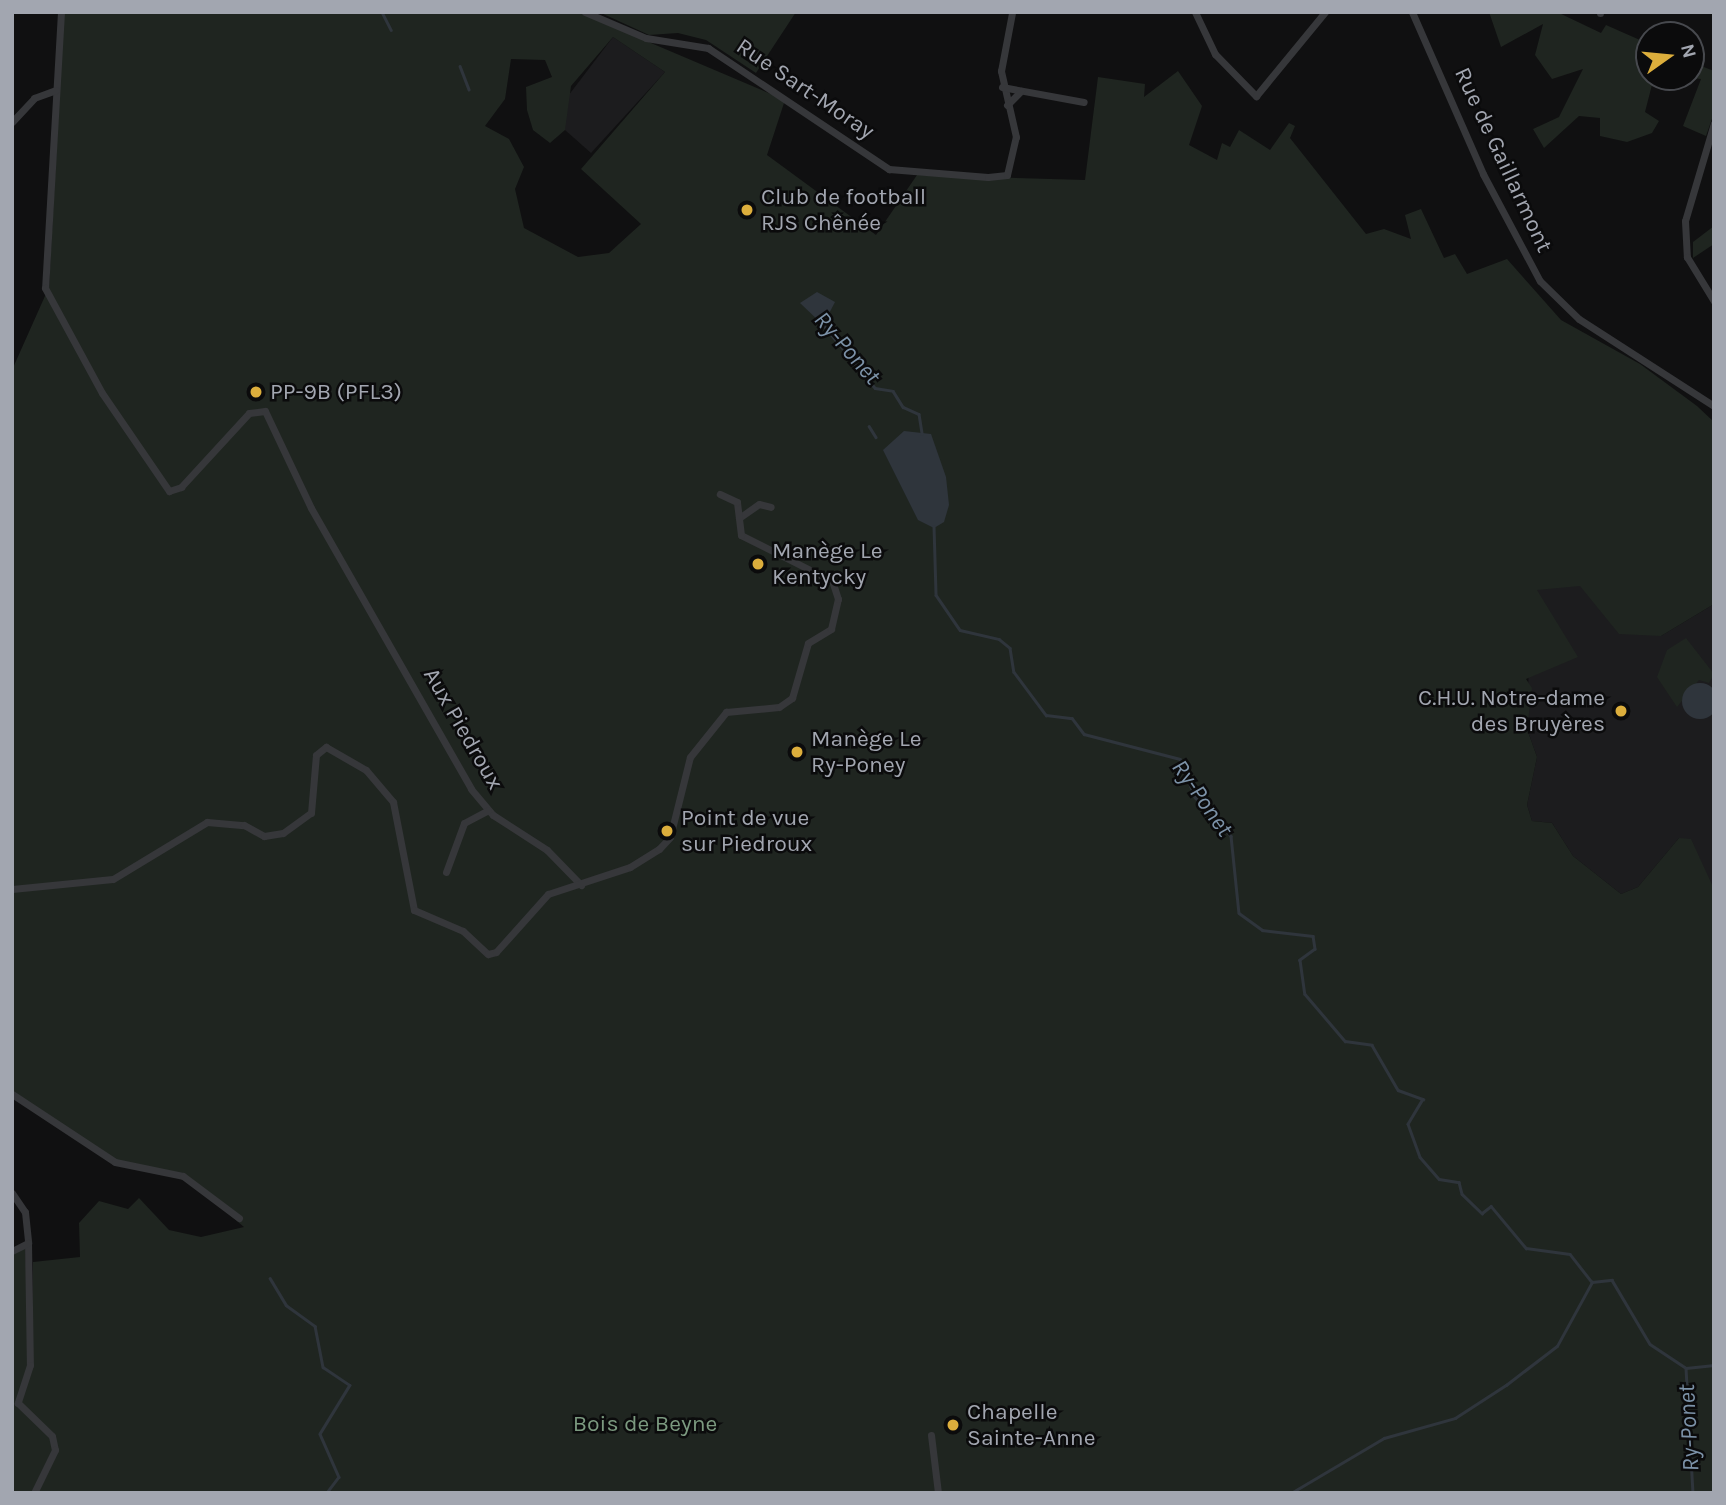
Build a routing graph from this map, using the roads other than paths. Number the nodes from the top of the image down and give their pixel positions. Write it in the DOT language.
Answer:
graph roads {
  1 [pos="61,12"];
  2 [pos="585,12"];
  3 [pos="1023,12"];
  4 [pos="1195,12"];
  5 [pos="1325,12"];
  6 [pos="1412,12"];
  7 [pos="1010,13"];
  8 [pos="1002,87"];
  9 [pos="56,90"];
  10 [pos="1021,91"];
  11 [pos="1084,102"];
  12 [pos="1007,105"];
  13 [pos="12,122"];
  14 [pos="1714,123"];
  15 [pos="1714,301"];
  16 [pos="1714,406"];
  17 [pos="720,494"];
  18 [pos="771,507"];
  19 [pos="739,519"];
  20 [pos="488,810"];
  21 [pos="446,872"];
  22 [pos="581,885"];
  23 [pos="12,889"];
  24 [pos="12,1094"];
  25 [pos="12,1193"];
  26 [pos="239,1218"];
  27 [pos="28,1243"];
  28 [pos="12,1251"];
  29 [pos="15,1405"];
  30 [pos="931,1435"];
  31 [pos="34,1493"];
  32 [pos="938,1493"];
  1 -- 9 [label="street"];
  2 -- 12 [label="street, Rue Sart-Moray"];
  3 -- 7 [label="street"];
  4 -- 5 [label="street"];
  6 -- 16 [label="street, Rue de Gaillarmont"];
  7 -- 8 [label="street"];
  8 -- 10 [label="street"];
  8 -- 12 [label="street"];
  9 -- 13 [label="street"];
  9 -- 20 [label="street, Aux Piedroux"];
  10 -- 11 [label="street"];
  10 -- 12 [label="street"];
  14 -- 15 [label="street"];
  17 -- 19 [label="street"];
  18 -- 19 [label="street"];
  19 -- 22 [label="street"];
  20 -- 21 [label="street"];
  20 -- 22 [label="street, Aux Piedroux"];
  22 -- 23 [label="street"];
  24 -- 26 [label="street"];
  25 -- 27 [label="street"];
  27 -- 28 [label="street"];
  27 -- 29 [label="street"];
  29 -- 31 [label="street"];
  30 -- 32 [label="street"];
}
